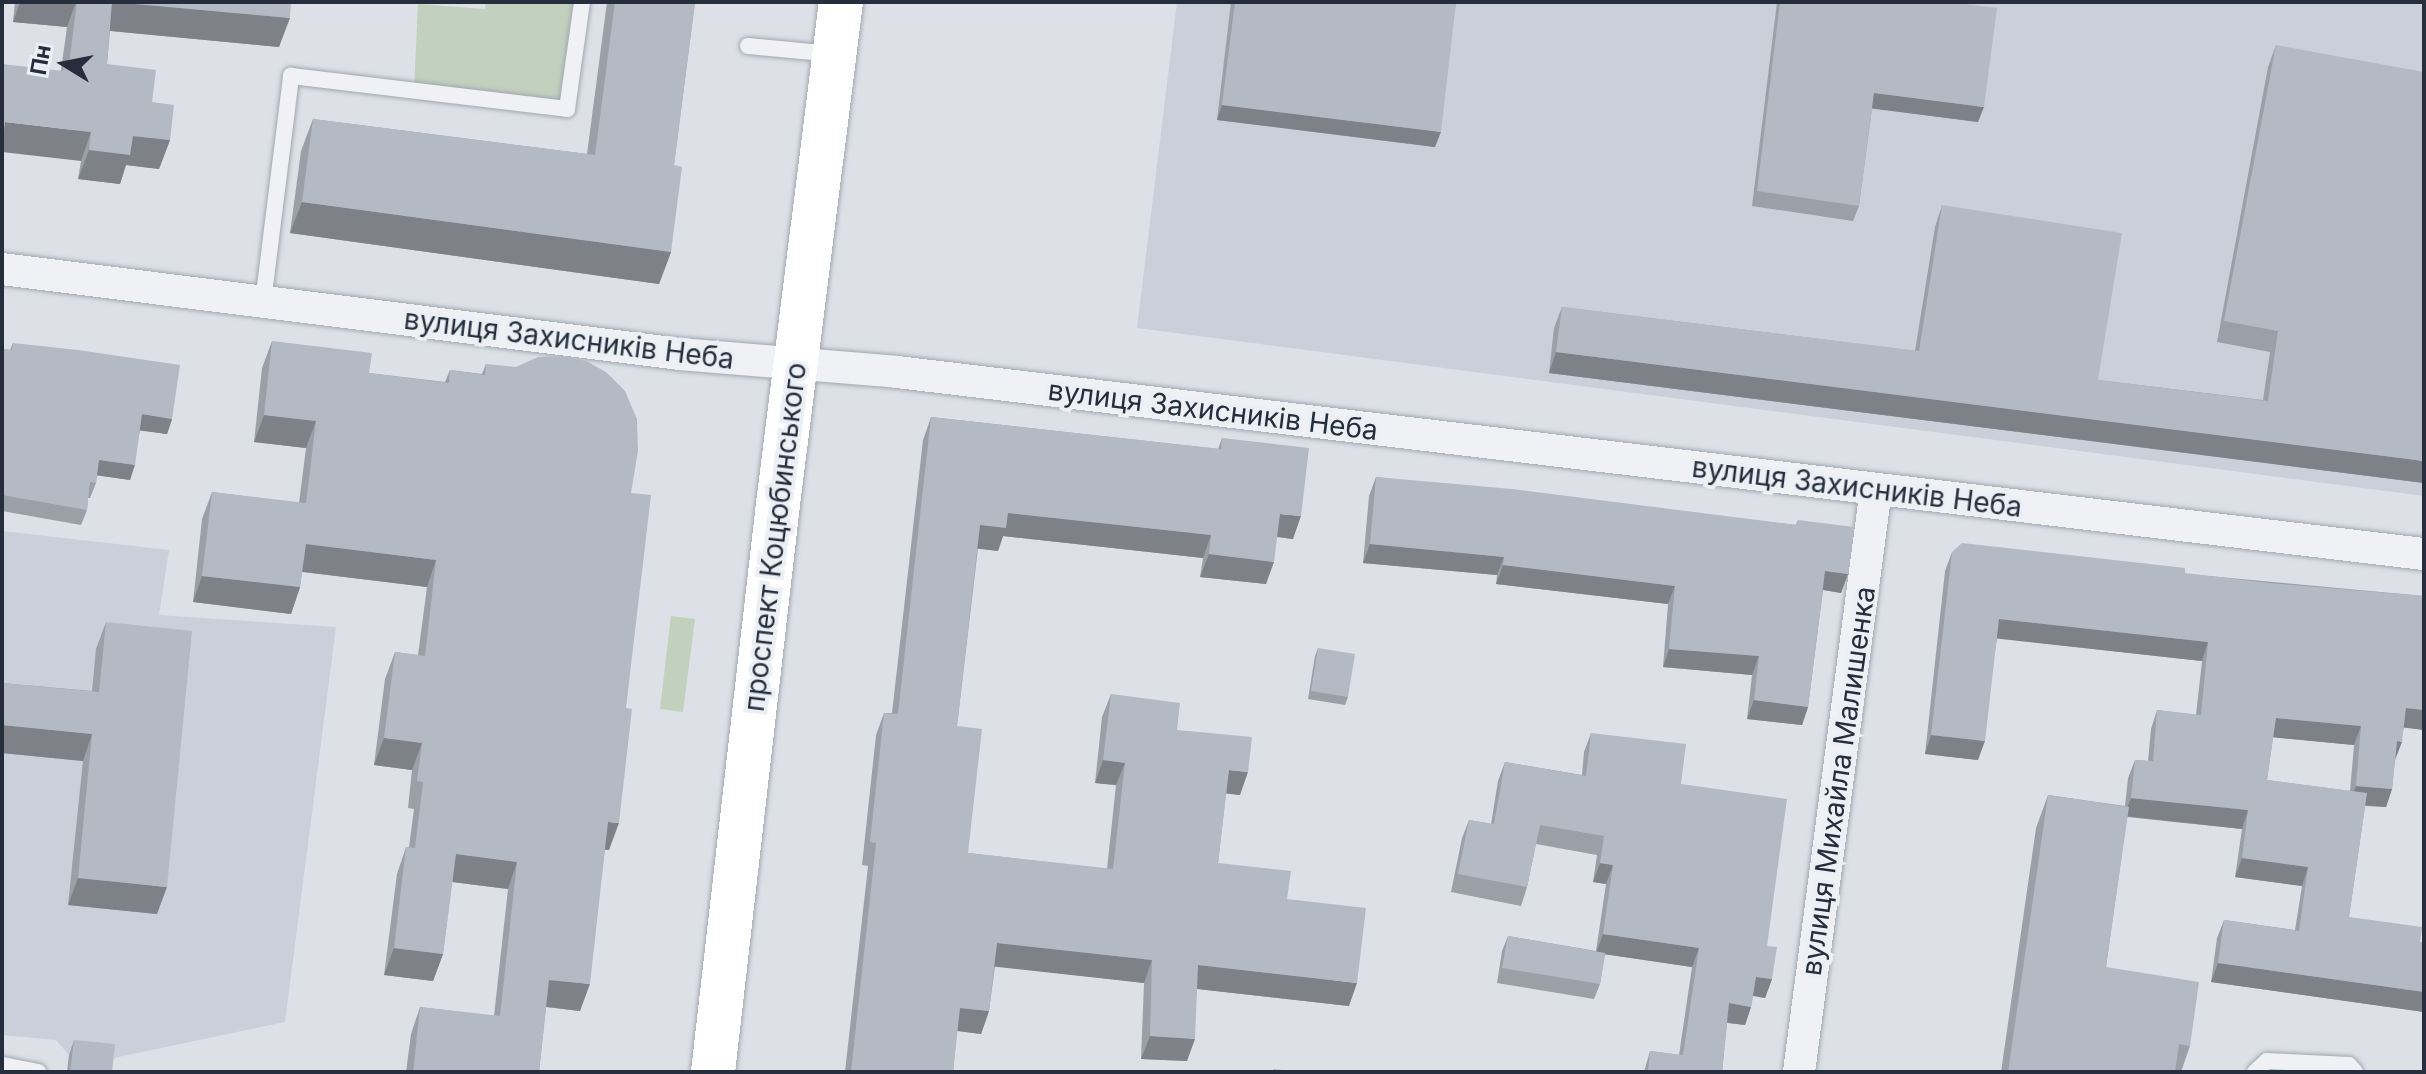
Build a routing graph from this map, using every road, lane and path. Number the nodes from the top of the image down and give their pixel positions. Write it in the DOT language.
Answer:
graph roads {
  1 [pos="582,2"];
  2 [pos="841,2"];
  3 [pos="748,46"];
  4 [pos="834,54"];
  5 [pos="2,269"];
  6 [pos="263,302"];
  7 [pos="795,364"];
  8 [pos="1876,489"];
  9 [pos="2424,554"];
  10 [pos="2,1065"];
  11 [pos="38,1072"];
  12 [pos="713,1072"];
  13 [pos="1799,1072"];
  14 [pos="2255,1072"];
  15 [pos="2355,1072"];
  1 -- 6 [label="lane"];
  2 -- 4 [label="main road, проспект Коцюбинського"];
  3 -- 4 [label="lane"];
  4 -- 7 [label="main road, проспект Коцюбинського"];
  5 -- 6 [label="street, вулиця Захисників Неба"];
  6 -- 7 [label="street, вулиця Захисників Неба"];
  7 -- 8 [label="street, вулиця Захисників Неба"];
  7 -- 12 [label="main road, проспект Коцюбинського"];
  8 -- 9 [label="street, вулиця Захисників Неба"];
  8 -- 13 [label="street, вулиця Михайла Малишенка"];
  10 -- 11 [label="lane"];
  14 -- 15 [label="lane"];
}
